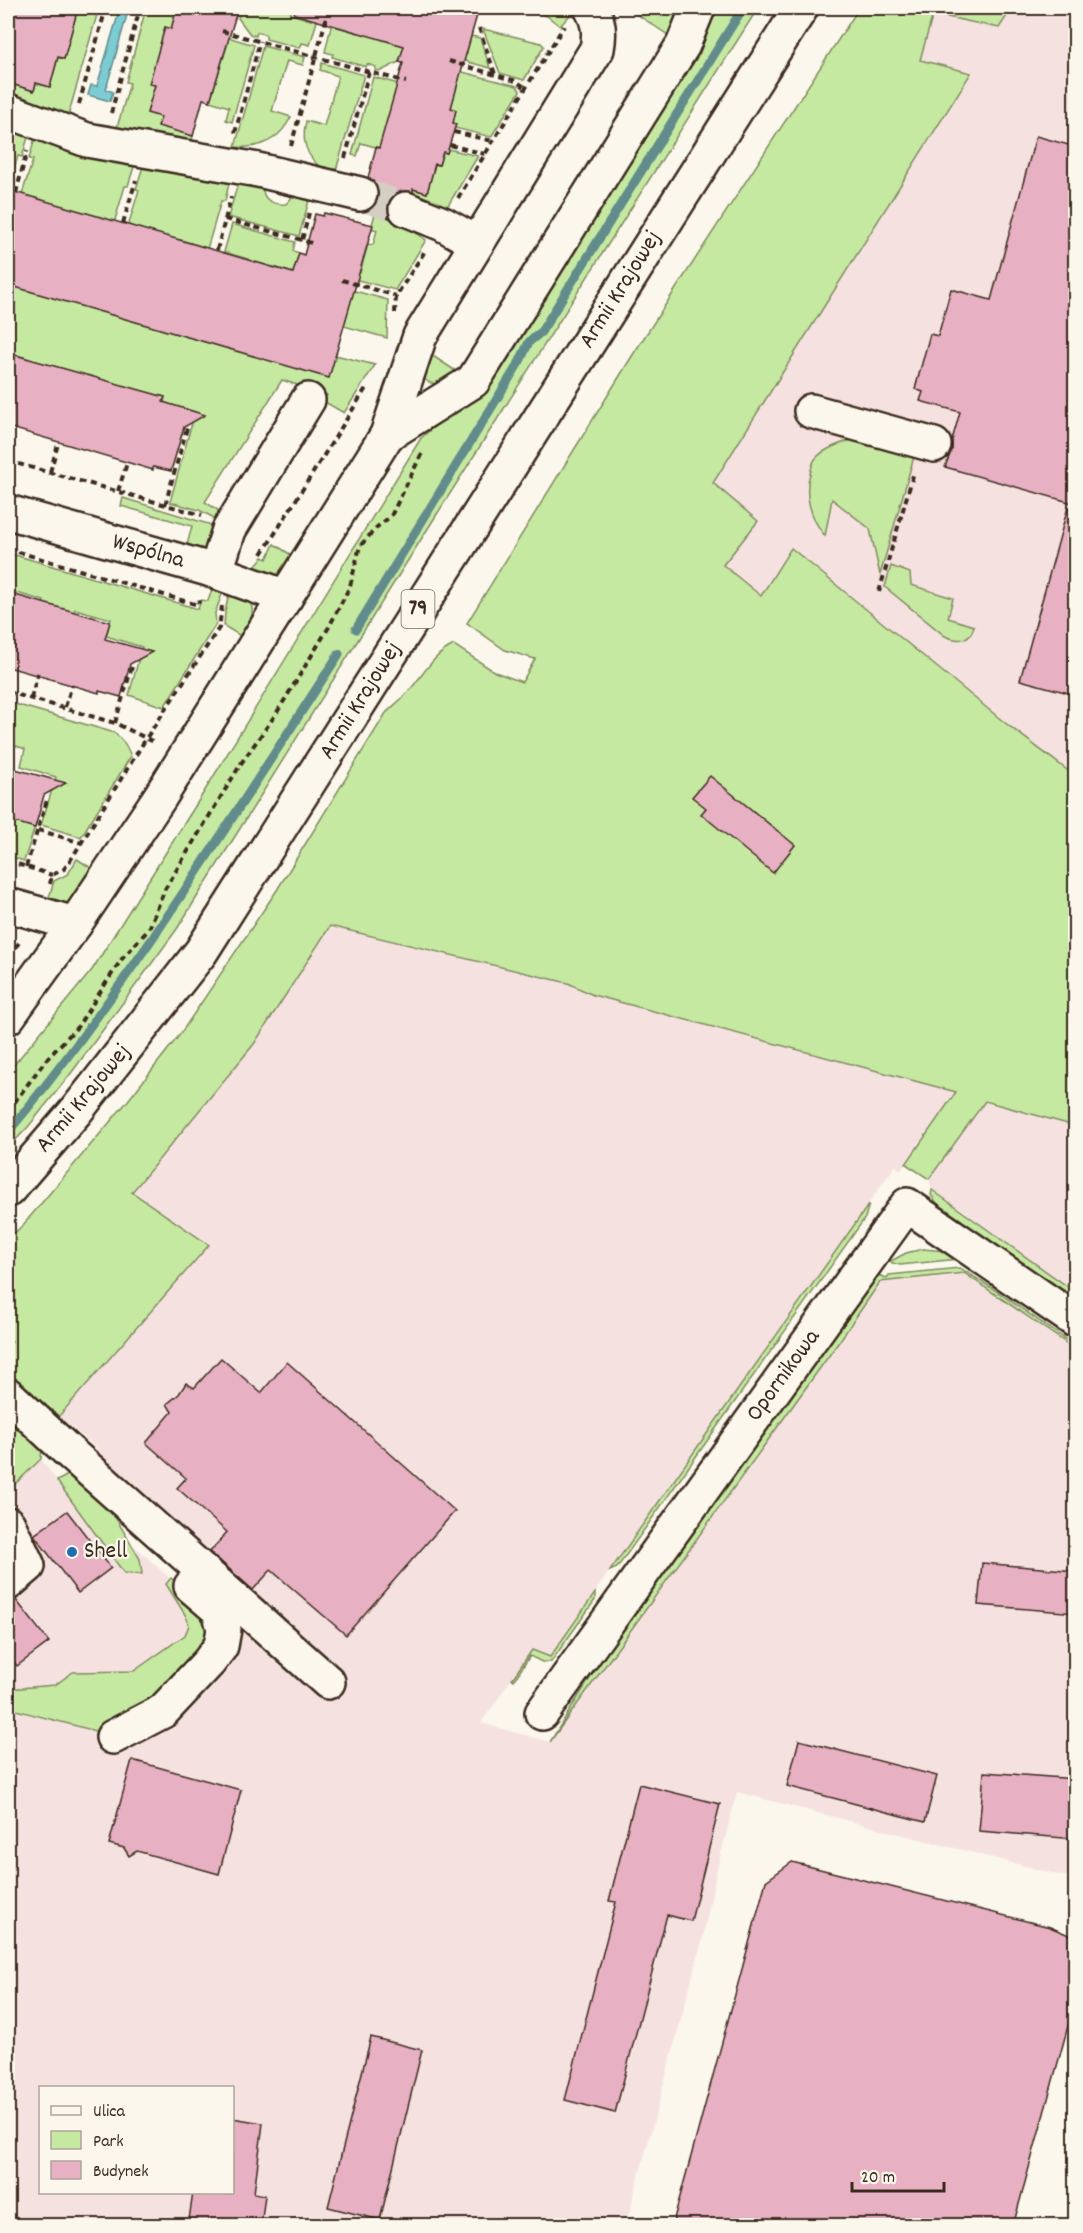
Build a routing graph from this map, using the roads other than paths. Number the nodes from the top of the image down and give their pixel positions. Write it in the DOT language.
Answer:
graph roads {
  1 [pos="591,8"];
  2 [pos="698,8"];
  3 [pos="801,8"];
  4 [pos="22,116"];
  5 [pos="348,192"];
  6 [pos="406,209"];
  7 [pos="477,243"];
  8 [pos="308,399"];
  9 [pos="811,411"];
  10 [pos="387,435"];
  11 [pos="928,444"];
  12 [pos="8,512"];
  13 [pos="216,571"];
  14 [pos="286,597"];
  15 [pos="8,905"];
  16 [pos="75,924"];
  17 [pos="8,1017"];
  18 [pos="8,1191"];
  19 [pos="1076,1321"];
  20 [pos="8,1395"];
  21 [pos="140,1515"];
  22 [pos="8,1524"];
  23 [pos="8,1583"];
  24 [pos="328,1682"];
  25 [pos="542,1713"];
  26 [pos="113,1737"];
  1 -- 7 [label="main road"];
  2 -- 10 [label="main road"];
  3 -- 18 [label="main road, Armii Krajowej / 79"];
  4 -- 5 [label="main road"];
  6 -- 7 [label="main road"];
  7 -- 10 [label="main road"];
  8 -- 13 [label="main road"];
  9 -- 11 [label="main road"];
  10 -- 14 [label="main road"];
  12 -- 13 [label="main road, Wspólna"];
  13 -- 14 [label="main road, Wspólna"];
  14 -- 16 [label="main road"];
  15 -- 16 [label="main road"];
  16 -- 17 [label="main road"];
  19 -- 25 [label="main road, Opornikowa"];
  20 -- 21 [label="main road"];
  21 -- 24 [label="main road"];
  21 -- 26 [label="main road"];
  22 -- 23 [label="main road"];
}
